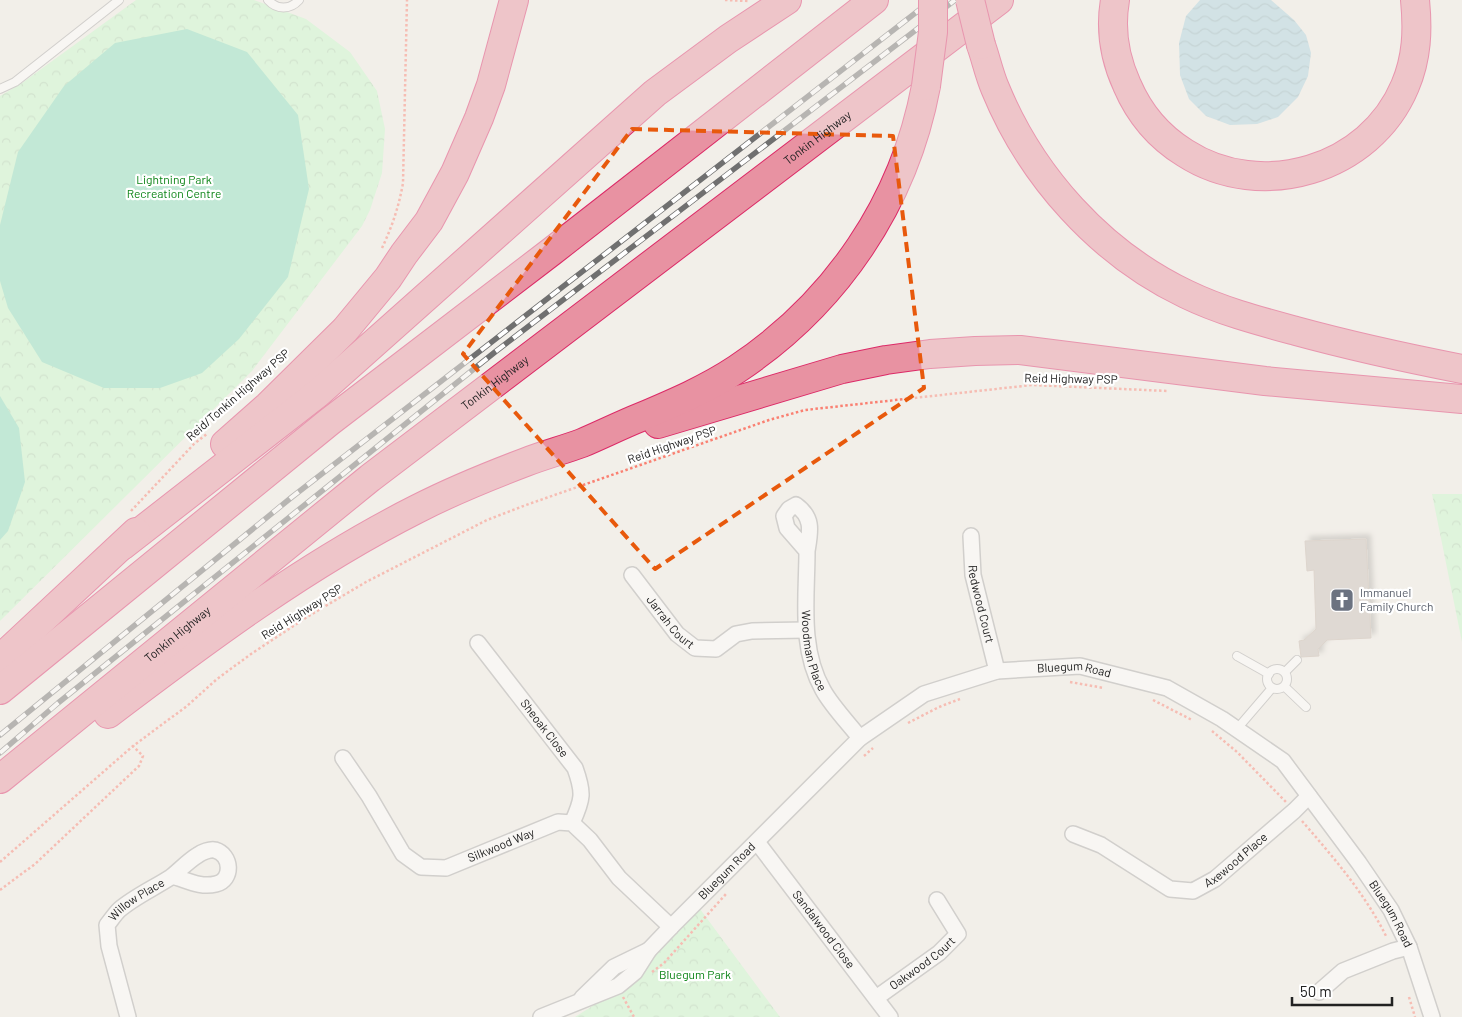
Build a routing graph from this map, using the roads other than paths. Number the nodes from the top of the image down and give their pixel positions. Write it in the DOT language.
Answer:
graph roads {
  1 [pos="119,0"];
  2 [pos="268,0"];
  3 [pos="299,0"];
  4 [pos="514,0"];
  5 [pos="788,0"];
  6 [pos="874,0"];
  7 [pos="933,0"];
  8 [pos="970,0"];
  9 [pos="999,0"];
  10 [pos="1116,0"];
  11 [pos="1415,0"];
  12 [pos="0,89"];
  13 [pos="1462,369"];
  14 [pos="1462,399"];
  15 [pos="588,440"];
  16 [pos="971,536"];
  17 [pos="122,546"];
  18 [pos="807,551"];
  19 [pos="632,576"];
  20 [pos="806,630"];
  21 [pos="478,643"];
  22 [pos="1237,656"];
  23 [pos="0,659"];
  24 [pos="1297,660"];
  25 [pos="997,671"];
  26 [pos="1285,672"];
  27 [pos="1269,674"];
  28 [pos="1285,687"];
  29 [pos="1272,688"];
  30 [pos="0,690"];
  31 [pos="1306,707"];
  32 [pos="1236,730"];
  33 [pos="860,738"];
  34 [pos="343,758"];
  35 [pos="0,779"];
  36 [pos="1309,796"];
  37 [pos="0,800"];
  38 [pos="572,823"];
  39 [pos="1073,834"];
  40 [pos="757,842"];
  41 [pos="172,876"];
  42 [pos="937,900"];
  43 [pos="671,927"];
  44 [pos="1409,947"];
  45 [pos="1319,992"];
  46 [pos="876,998"];
  47 [pos="128,1017"];
  48 [pos="541,1017"];
  49 [pos="890,1017"];
  50 [pos="1432,1017"];
  1 -- 12 [label="lane"];
  2 -- 3 [label="lane"];
  4 -- 17 [label="highway"];
  5 -- 17 [label="highway"];
  6 -- 30 [label="highway"];
  7 -- 15 [label="highway, bridge"];
  8 -- 13 [label="highway, bridge"];
  9 -- 35 [label="highway, Tonkin Highway"];
  10 -- 11 [label="highway"];
  14 -- 15 [label="highway"];
  15 -- 37 [label="highway"];
  16 -- 25 [label="street, Redwood Court"];
  17 -- 23 [label="highway"];
  18 -- 20 [label="street, Woodman Place"];
  19 -- 20 [label="street, Jarrah Court"];
  20 -- 33 [label="street, Woodman Place"];
  21 -- 38 [label="street, Sheoak Close"];
  22 -- 27 [label="lane"];
  24 -- 26 [label="lane"];
  25 -- 32 [label="street, Bluegum Road"];
  25 -- 33 [label="street, Bluegum Road"];
  26 -- 27 [label="lane"];
  26 -- 28 [label="lane"];
  27 -- 29 [label="lane"];
  28 -- 29 [label="lane"];
  28 -- 31 [label="lane"];
  29 -- 32 [label="lane"];
  32 -- 36 [label="street, Bluegum Road"];
  33 -- 40 [label="street, Bluegum Road"];
  34 -- 38 [label="street, Silkwood Way"];
  36 -- 39 [label="street, Axewood Place"];
  36 -- 44 [label="street, Bluegum Road"];
  38 -- 43 [label="street"];
  40 -- 43 [label="street, Bluegum Road"];
  40 -- 46 [label="street, Sandalwood Close"];
  41 -- 47 [label="street, Willow Place"];
  42 -- 46 [label="street, Oakwood Court"];
  43 -- 48 [label="street, Bluegum Road"];
  44 -- 45 [label="street"];
  44 -- 50 [label="street, Bluegum Road"];
  46 -- 49 [label="street, Sandalwood Close"];
}
